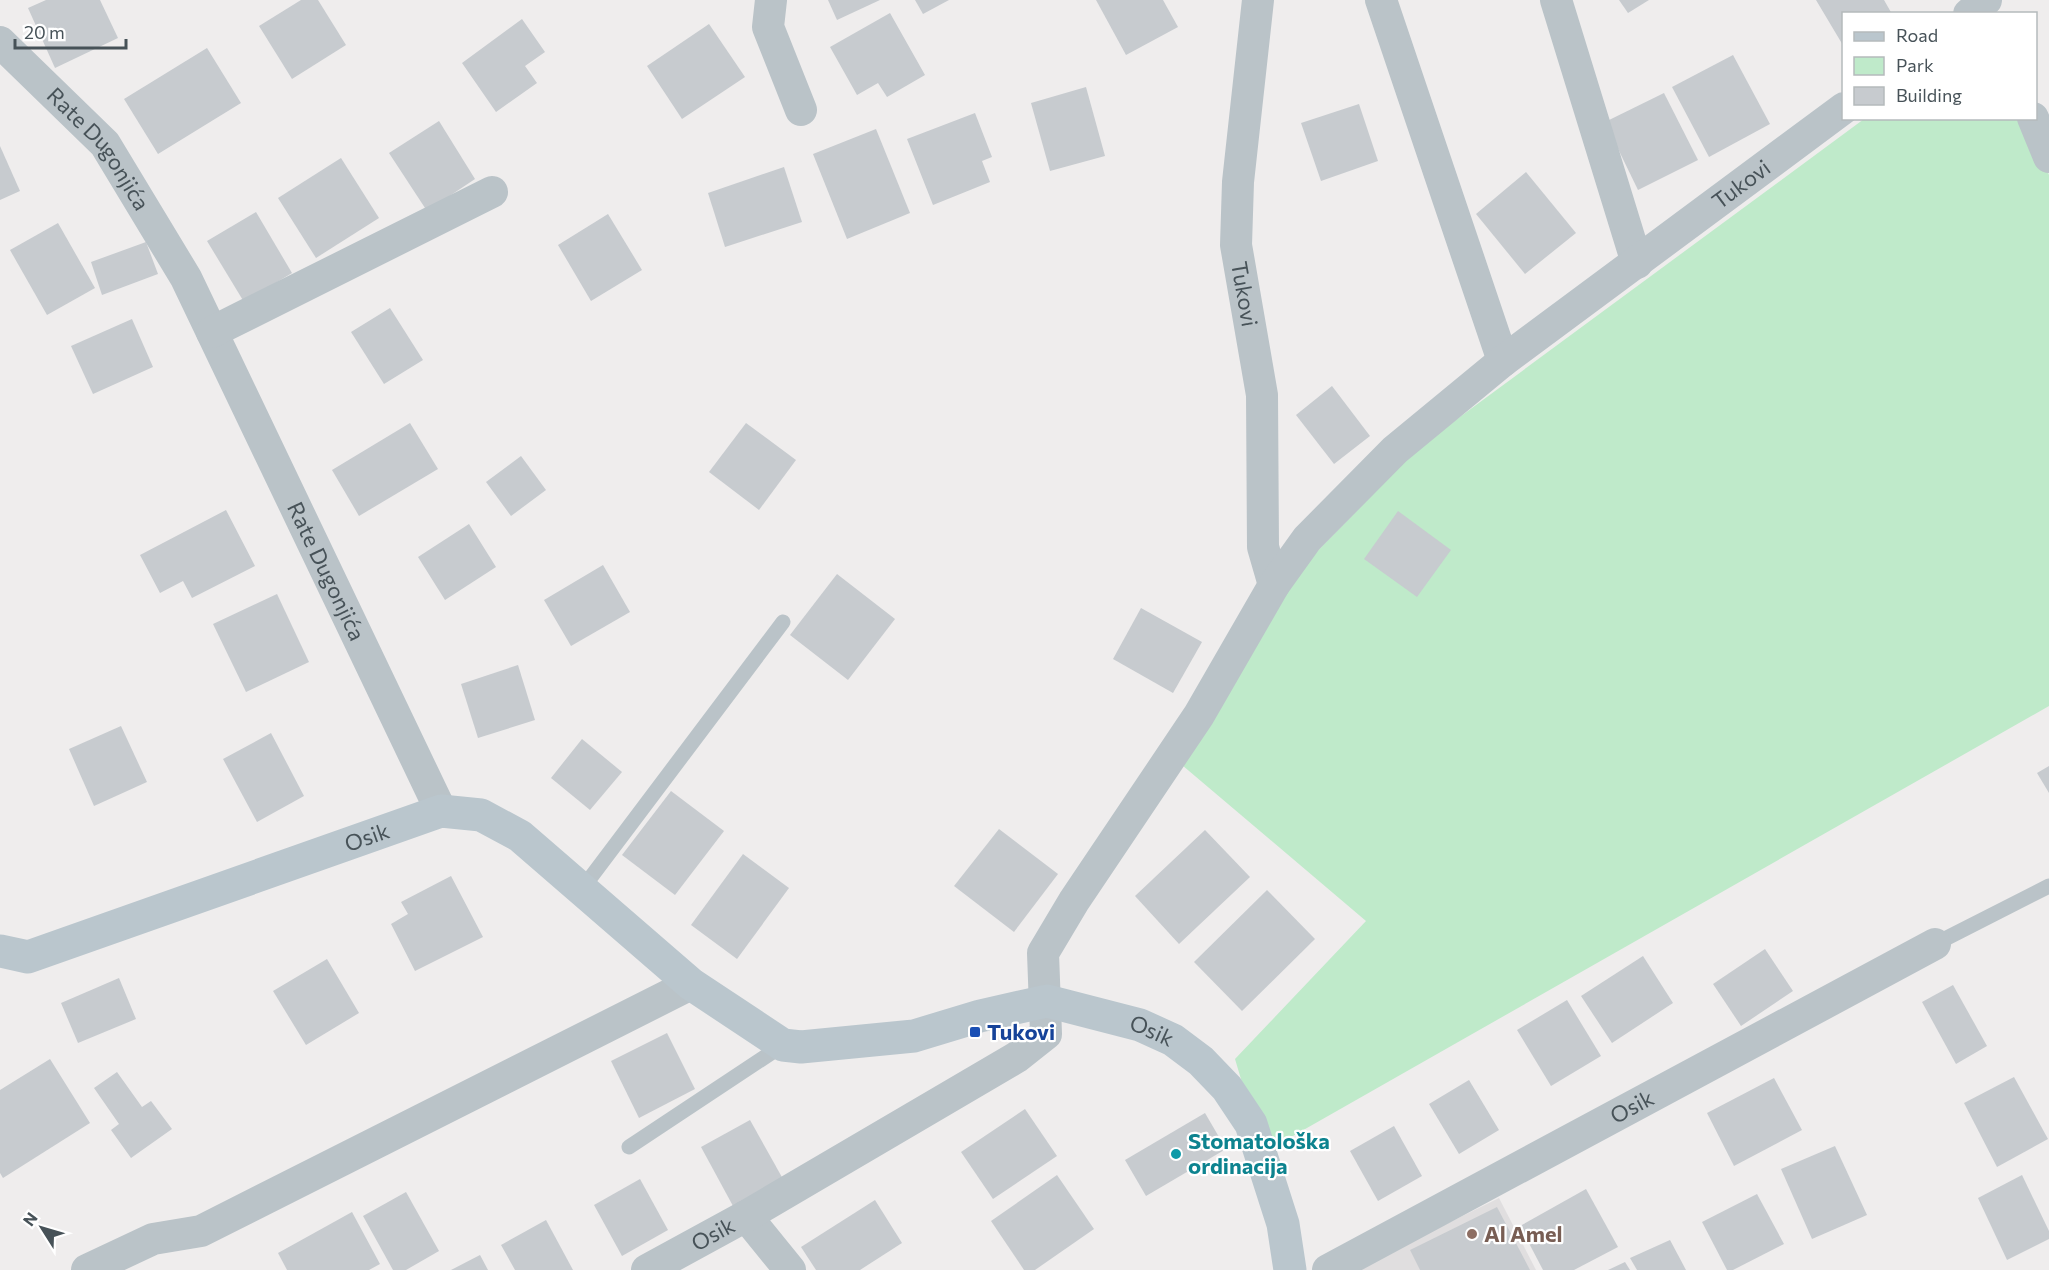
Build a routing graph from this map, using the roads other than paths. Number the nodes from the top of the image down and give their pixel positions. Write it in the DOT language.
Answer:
graph roads {
  1 [pos="771,0"];
  2 [pos="1258,0"];
  3 [pos="1381,0"];
  4 [pos="1556,0"];
  5 [pos="0,42"];
  6 [pos="1842,109"];
  7 [pos="801,110"];
  8 [pos="2034,120"];
  9 [pos="2049,157"];
  10 [pos="492,192"];
  11 [pos="1637,263"];
  12 [pos="212,332"];
  13 [pos="1503,362"];
  14 [pos="1274,585"];
  15 [pos="783,622"];
  16 [pos="441,811"];
  17 [pos="2049,886"];
  18 [pos="582,889"];
  19 [pos="1935,944"];
  20 [pos="0,951"];
  21 [pos="692,984"];
  22 [pos="1047,1001"];
  23 [pos="783,1045"];
  24 [pos="629,1147"];
  25 [pos="746,1216"];
  26 [pos="87,1270"];
  27 [pos="647,1270"];
  28 [pos="790,1270"];
  29 [pos="1290,1270"];
  30 [pos="1328,1270"];
  1 -- 7 [label="street"];
  2 -- 14 [label="street, Tukovi"];
  3 -- 13 [label="street"];
  4 -- 11 [label="street"];
  5 -- 12 [label="street, Rate Dugonjića"];
  6 -- 11 [label="street, Tukovi"];
  8 -- 9 [label="street"];
  10 -- 12 [label="street"];
  11 -- 13 [label="street, Tukovi"];
  12 -- 16 [label="street, Rate Dugonjića"];
  13 -- 14 [label="street, Tukovi"];
  14 -- 22 [label="street, Tukovi"];
  15 -- 18 [label="lane"];
  16 -- 18 [label="main road, Osik"];
  16 -- 20 [label="main road, Osik"];
  17 -- 19 [label="lane"];
  18 -- 21 [label="main road, Osik"];
  19 -- 30 [label="street, Osik"];
  21 -- 23 [label="main road, Osik"];
  21 -- 26 [label="street"];
  22 -- 23 [label="main road, Osik"];
  22 -- 25 [label="street, Osik"];
  22 -- 29 [label="main road, Osik"];
  23 -- 24 [label="lane"];
  25 -- 27 [label="street, Osik"];
  25 -- 28 [label="street, Osik"];
}
